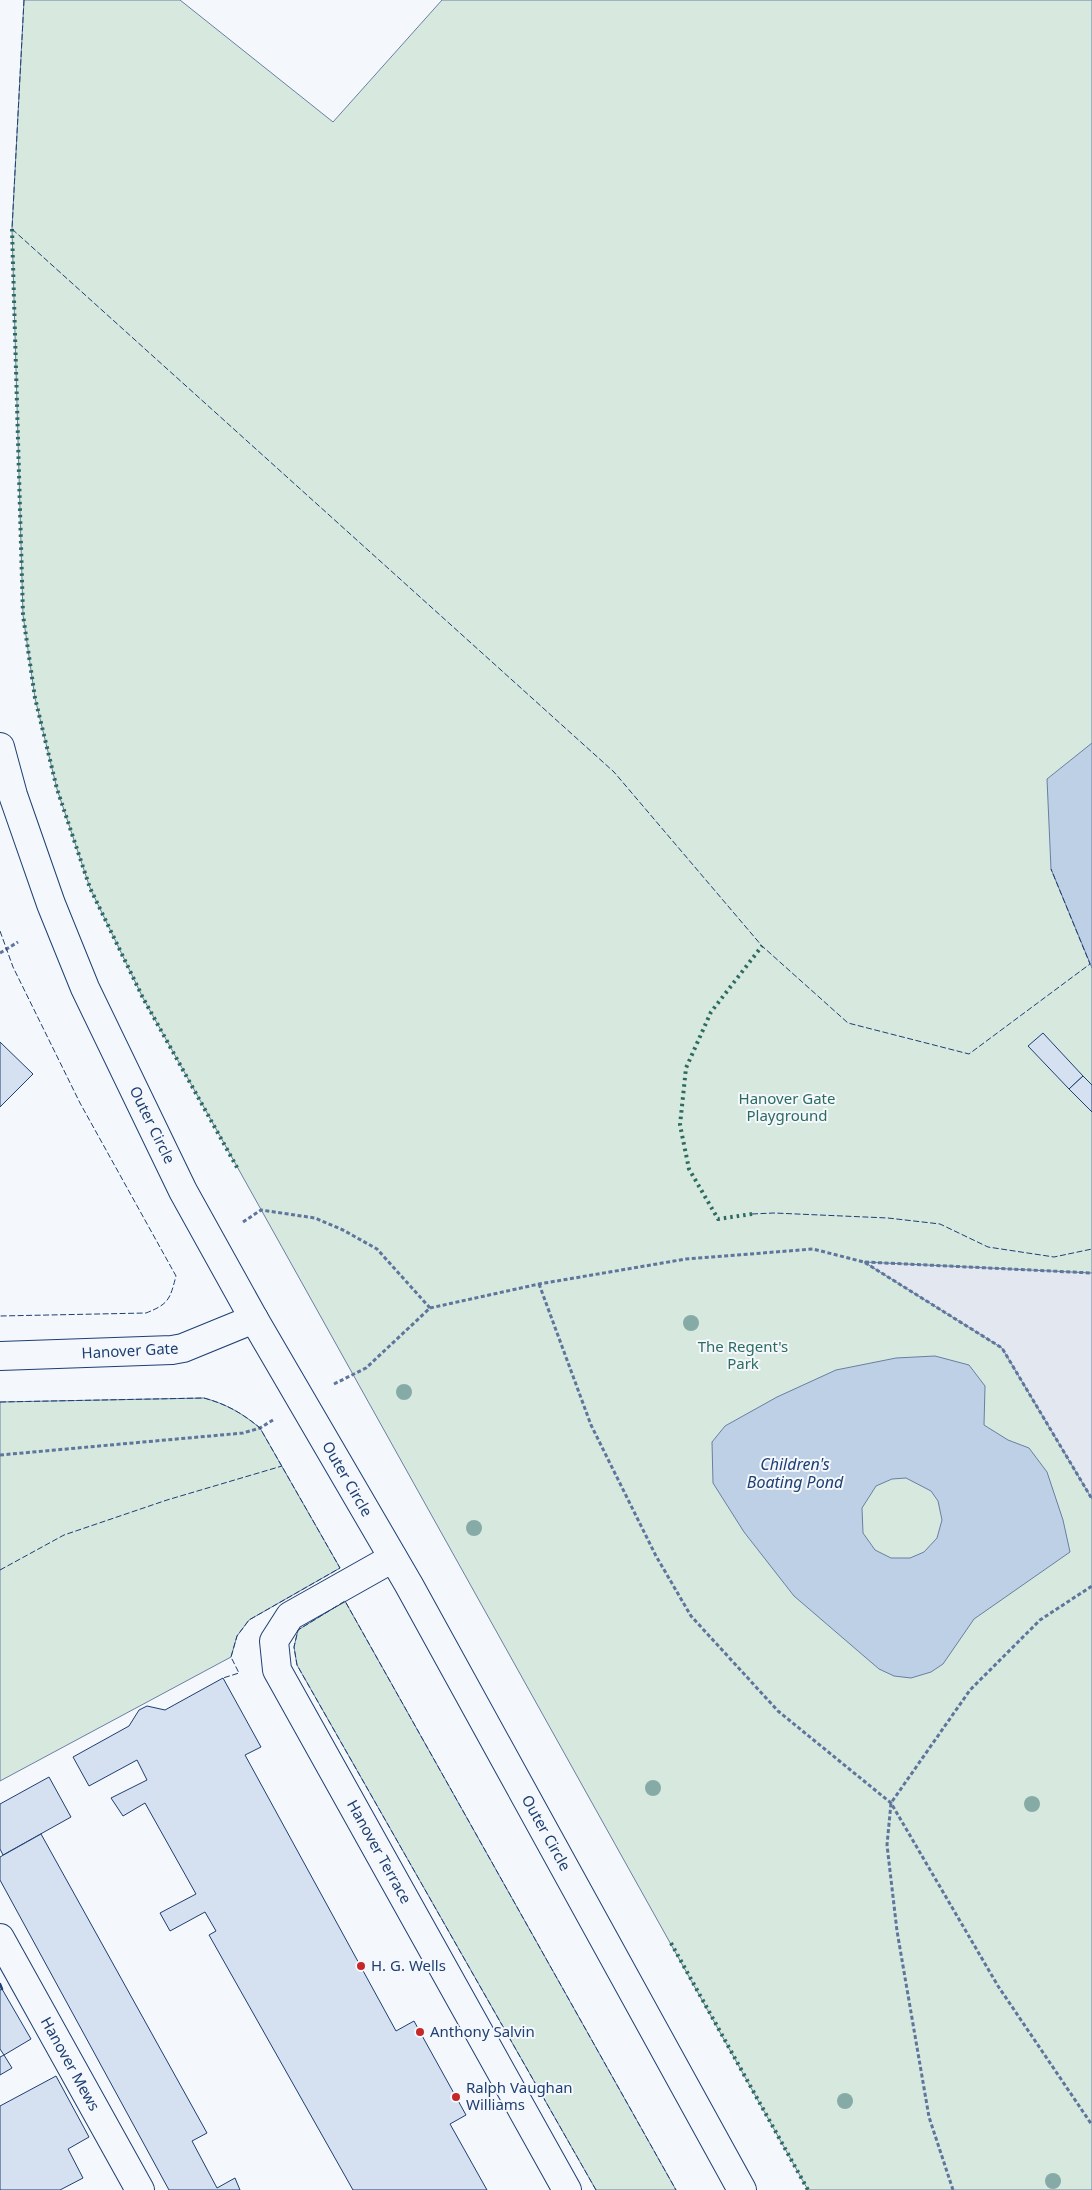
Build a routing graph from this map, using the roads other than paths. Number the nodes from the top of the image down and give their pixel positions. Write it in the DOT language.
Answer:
graph roads {
  1 [pos="0,747"];
  2 [pos="254,1319"];
  3 [pos="0,1356"];
  4 [pos="393,1558"];
  5 [pos="0,1938"];
  6 [pos="140,2190"];
  7 [pos="567,2190"];
  8 [pos="742,2190"];
  1 -- 2 [label="street, Outer Circle"];
  2 -- 3 [label="street, Hanover Gate"];
  2 -- 4 [label="street, Outer Circle"];
  4 -- 7 [label="street, Hanover Terrace"];
  4 -- 8 [label="street, Outer Circle"];
  5 -- 6 [label="street, Hanover Mews"];
}
